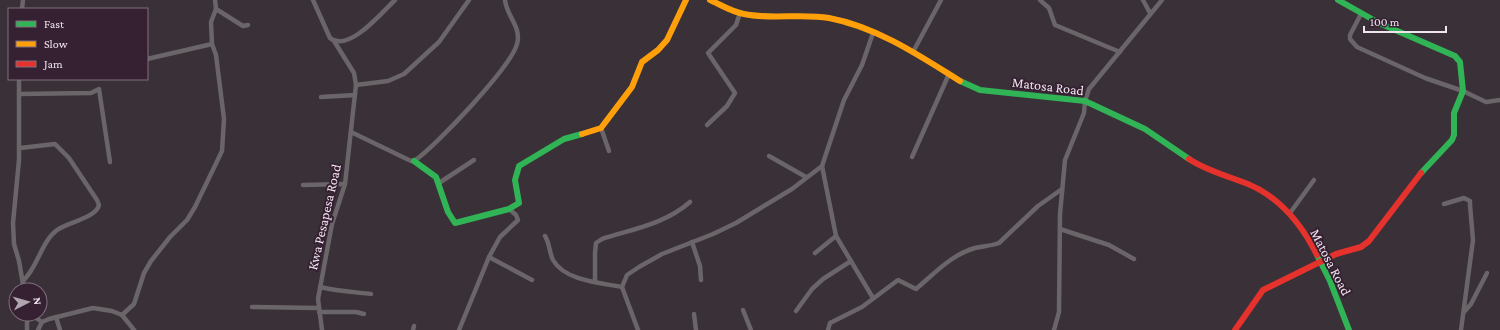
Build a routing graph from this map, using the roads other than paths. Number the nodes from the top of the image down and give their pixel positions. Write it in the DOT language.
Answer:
graph roads {
  1 [pos="215,0"];
  2 [pos="313,0"];
  3 [pos="396,0"];
  4 [pos="469,0"];
  5 [pos="505,0"];
  6 [pos="686,0"];
  7 [pos="710,0"];
  8 [pos="940,0"];
  9 [pos="1040,0"];
  10 [pos="1143,0"];
  11 [pos="1162,0"];
  12 [pos="1338,0"];
  13 [pos="216,9"];
  14 [pos="740,13"];
  15 [pos="1150,13"];
  16 [pos="1361,14"];
  17 [pos="248,25"];
  18 [pos="873,33"];
  19 [pos="334,41"];
  20 [pos="212,44"];
  21 [pos="913,52"];
  22 [pos="1120,52"];
  23 [pos="148,59"];
  24 [pos="949,74"];
  25 [pos="19,80"];
  26 [pos="356,86"];
  27 [pos="1463,91"];
  28 [pos="19,94"];
  29 [pos="355,95"];
  30 [pos="321,98"];
  31 [pos="1500,100"];
  32 [pos="1085,101"];
  33 [pos="707,125"];
  34 [pos="601,128"];
  35 [pos="351,132"];
  36 [pos="20,148"];
  37 [pos="609,151"];
  38 [pos="769,156"];
  39 [pos="912,157"];
  40 [pos="474,160"];
  41 [pos="414,161"];
  42 [pos="110,162"];
  43 [pos="822,166"];
  44 [pos="806,177"];
  45 [pos="1314,180"];
  46 [pos="439,183"];
  47 [pos="345,184"];
  48 [pos="303,186"];
  49 [pos="1062,189"];
  50 [pos="690,202"];
  51 [pos="1444,204"];
  52 [pos="509,209"];
  53 [pos="1290,213"];
  54 [pos="1060,229"];
  55 [pos="545,236"];
  56 [pos="836,236"];
  57 [pos="692,242"];
  58 [pos="815,253"];
  59 [pos="489,257"];
  60 [pos="1134,259"];
  61 [pos="851,261"];
  62 [pos="1320,263"];
  63 [pos="1487,273"];
  64 [pos="532,280"];
  65 [pos="702,280"];
  66 [pos="23,281"];
  67 [pos="595,282"];
  68 [pos="320,287"];
  69 [pos="622,287"];
  70 [pos="371,294"];
  71 [pos="873,298"];
  72 [pos="252,307"];
  73 [pos="319,310"];
  74 [pos="743,310"];
  75 [pos="796,311"];
  76 [pos="1464,312"];
  77 [pos="364,314"];
  78 [pos="694,314"];
  79 [pos="122,315"];
  80 [pos="56,317"];
  81 [pos="48,320"];
  82 [pos="42,322"];
  83 [pos="38,330"];
  84 [pos="60,330"];
  85 [pos="134,330"];
  86 [pos="322,330"];
  87 [pos="459,330"];
  88 [pos="638,330"];
  89 [pos="696,330"];
  90 [pos="751,330"];
  91 [pos="828,330"];
  92 [pos="1054,330"];
  93 [pos="1234,330"];
  94 [pos="1349,330"];
  95 [pos="1461,330"];
  1 -- 13 [label="street"];
  2 -- 19 [label="street, Kwa Pesapesa Road"];
  3 -- 19 [label="street"];
  4 -- 26 [label="street"];
  5 -- 41 [label="street"];
  6 -- 34 [label="street"];
  7 -- 14 [label="street, Matosa Road"];
  8 -- 21 [label="street"];
  9 -- 22 [label="street"];
  10 -- 15 [label="street"];
  11 -- 15 [label="street"];
  12 -- 16 [label="street"];
  13 -- 17 [label="street"];
  13 -- 20 [label="street"];
  14 -- 18 [label="street, Matosa Road"];
  14 -- 33 [label="street"];
  15 -- 22 [label="street"];
  16 -- 27 [label="street"];
  16 -- 27 [label="street"];
  18 -- 21 [label="street, Matosa Road"];
  18 -- 43 [label="street"];
  19 -- 26 [label="street, Kwa Pesapesa Road"];
  20 -- 23 [label="street"];
  20 -- 79 [label="street"];
  21 -- 24 [label="street, Matosa Road"];
  22 -- 32 [label="street"];
  24 -- 32 [label="street, Matosa Road"];
  24 -- 39 [label="street"];
  25 -- 28 [label="street"];
  26 -- 29 [label="street, Kwa Pesapesa Road"];
  27 -- 31 [label="street"];
  27 -- 62 [label="street"];
  28 -- 36 [label="street"];
  28 -- 42 [label="street"];
  29 -- 30 [label="street"];
  29 -- 35 [label="street, Kwa Pesapesa Road"];
  32 -- 49 [label="street"];
  32 -- 53 [label="street, Matosa Road"];
  34 -- 37 [label="street"];
  34 -- 52 [label="street"];
  35 -- 41 [label="street"];
  35 -- 47 [label="street, Kwa Pesapesa Road"];
  36 -- 66 [label="street"];
  36 -- 66 [label="street"];
  38 -- 44 [label="street"];
  40 -- 46 [label="street"];
  41 -- 46 [label="street"];
  43 -- 44 [label="street"];
  43 -- 56 [label="street"];
  44 -- 57 [label="street"];
  45 -- 53 [label="street"];
  46 -- 52 [label="street"];
  47 -- 48 [label="street"];
  47 -- 68 [label="street, Kwa Pesapesa Road"];
  49 -- 54 [label="street"];
  49 -- 71 [label="street"];
  50 -- 67 [label="street"];
  51 -- 76 [label="street"];
  52 -- 59 [label="street"];
  53 -- 62 [label="street, Matosa Road"];
  54 -- 60 [label="street"];
  54 -- 92 [label="street"];
  55 -- 67 [label="street"];
  56 -- 58 [label="street"];
  56 -- 61 [label="street"];
  57 -- 65 [label="street"];
  57 -- 69 [label="street"];
  59 -- 64 [label="street"];
  59 -- 87 [label="street"];
  61 -- 71 [label="street"];
  61 -- 75 [label="street"];
  62 -- 93 [label="street"];
  62 -- 94 [label="street, Matosa Road"];
  63 -- 76 [label="street"];
  67 -- 69 [label="street"];
  68 -- 70 [label="street"];
  68 -- 73 [label="street, Kwa Pesapesa Road"];
  69 -- 88 [label="street"];
  71 -- 91 [label="street"];
  72 -- 73 [label="street"];
  73 -- 77 [label="street"];
  73 -- 86 [label="street, Kwa Pesapesa Road"];
  74 -- 90 [label="street"];
  76 -- 95 [label="street"];
  78 -- 89 [label="street"];
  79 -- 80 [label="street"];
  79 -- 85 [label="street"];
  80 -- 81 [label="street"];
  80 -- 84 [label="street"];
  82 -- 83 [label="street"];
}
